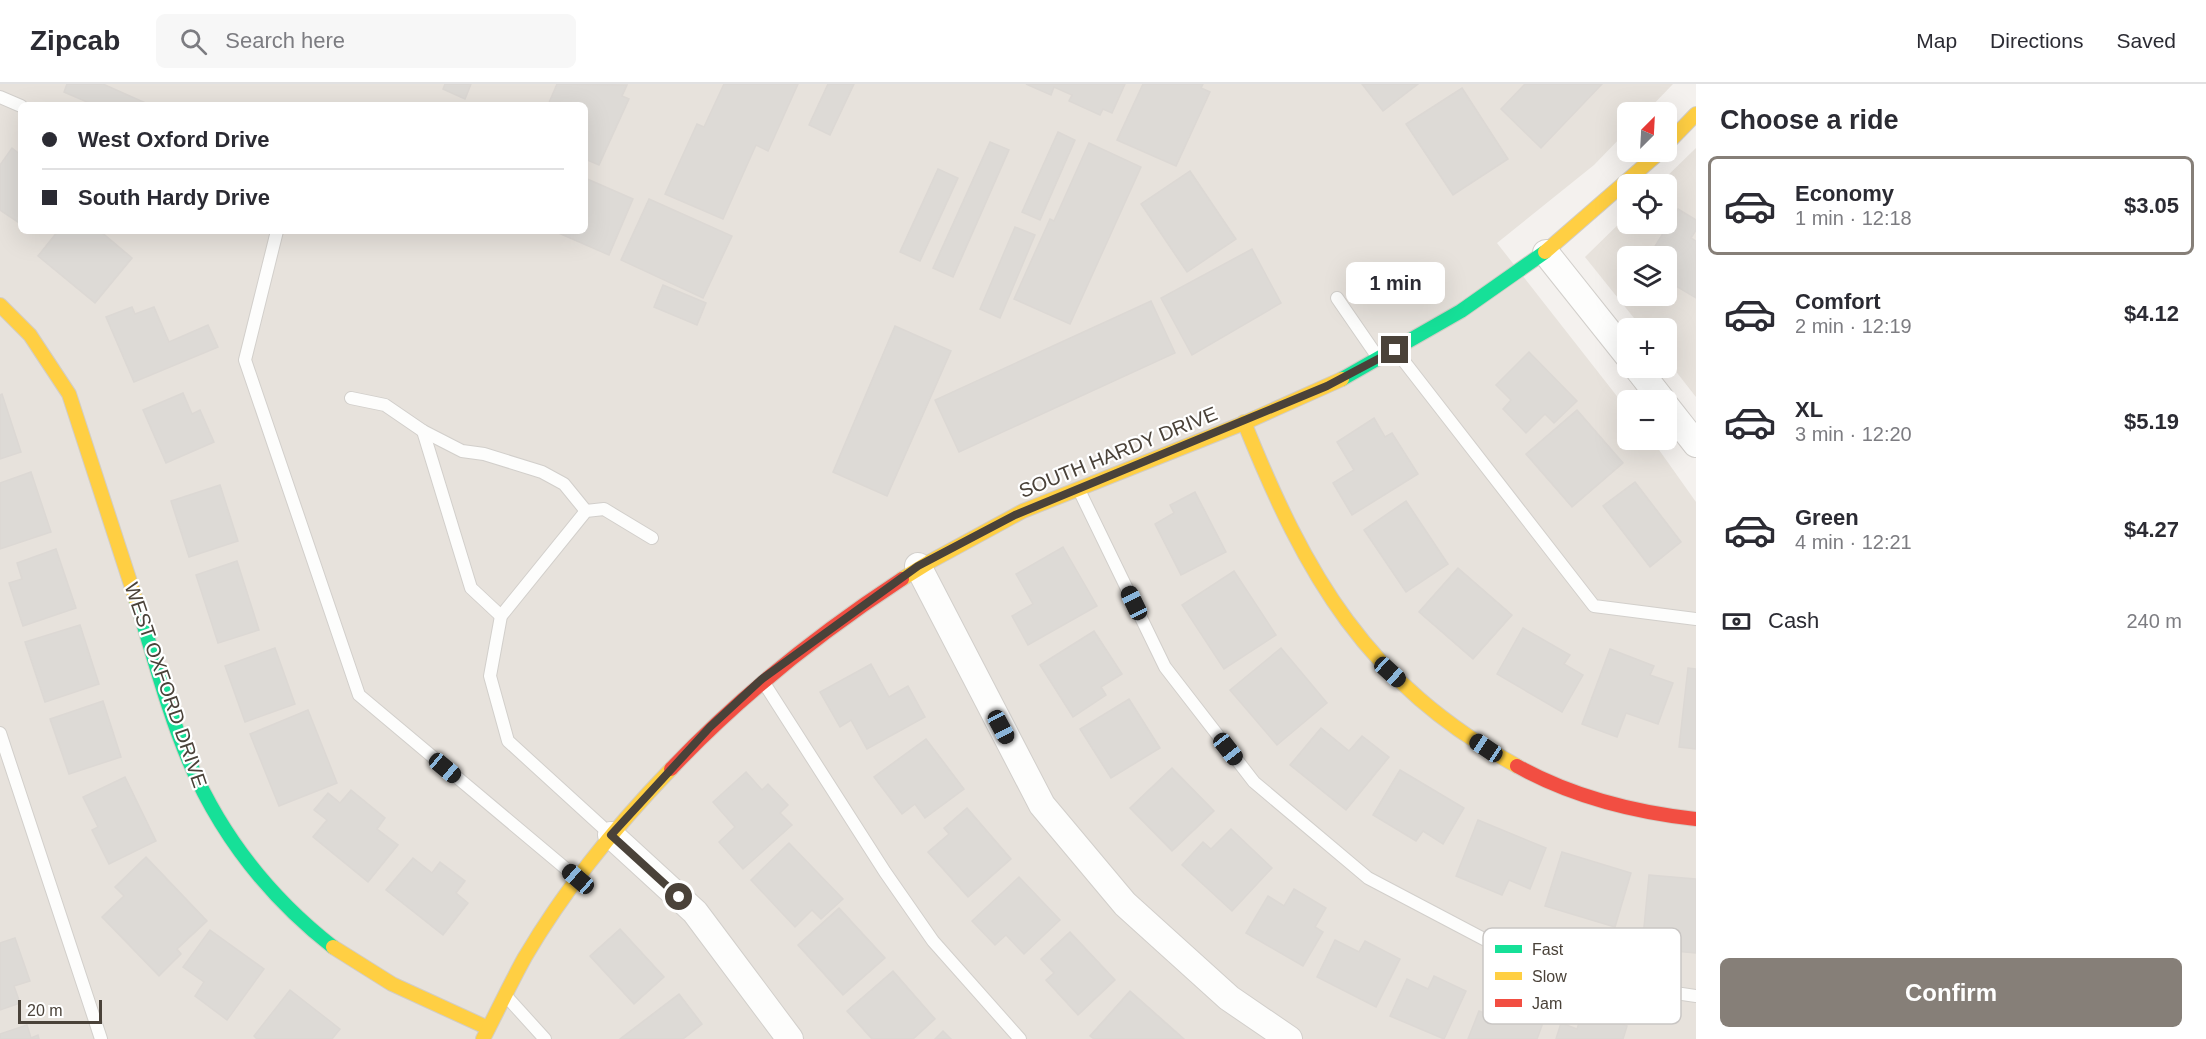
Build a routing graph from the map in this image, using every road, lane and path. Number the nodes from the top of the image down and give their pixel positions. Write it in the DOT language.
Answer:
graph roads {
  1 [pos="0,97"];
  2 [pos="18,105"];
  3 [pos="1649,162"];
  4 [pos="276,234"];
  5 [pos="1546,253"];
  6 [pos="1337,298"];
  7 [pos="0,305"];
  8 [pos="1617,342"];
  9 [pos="1395,350"];
  10 [pos="1379,359"];
  11 [pos="1645,378"];
  12 [pos="1654,390"];
  13 [pos="351,398"];
  14 [pos="1677,420"];
  15 [pos="1244,422"];
  16 [pos="423,431"];
  17 [pos="1696,444"];
  18 [pos="1078,489"];
  19 [pos="586,511"];
  20 [pos="652,538"];
  21 [pos="918,566"];
  22 [pos="501,616"];
  23 [pos="1696,620"];
  24 [pos="762,679"];
  25 [pos="0,733"];
  26 [pos="1696,819"];
  27 [pos="611,835"];
  28 [pos="578,879"];
  29 [pos="1483,939"];
  30 [pos="1681,994"];
  31 [pos="506,995"];
  32 [pos="1696,996"];
  33 [pos="486,1034"];
  34 [pos="101,1039"];
  35 [pos="545,1039"];
  36 [pos="790,1039"];
  37 [pos="1020,1039"];
  38 [pos="1289,1039"];
  1 -- 2 [label="lane"];
  3 -- 5 [label="street, SOUTH HARDY DRIVE"];
  4 -- 28 [label="lane"];
  5 -- 8 [label="street"];
  5 -- 9 [label="street, SOUTH HARDY DRIVE"];
  6 -- 10 [label="lane"];
  7 -- 33 [label="street, WEST OXFORD DRIVE"];
  9 -- 10 [label="street, SOUTH HARDY DRIVE"];
  9 -- 23 [label="lane"];
  10 -- 15 [label="street, SOUTH HARDY DRIVE"];
  11 -- 12 [label="street"];
  13 -- 16 [label="lane"];
  14 -- 17 [label="street"];
  15 -- 18 [label="street, SOUTH HARDY DRIVE"];
  15 -- 26 [label="street"];
  16 -- 19 [label="lane"];
  16 -- 22 [label="lane"];
  18 -- 21 [label="street, SOUTH HARDY DRIVE"];
  18 -- 29 [label="lane"];
  19 -- 20 [label="lane"];
  19 -- 22 [label="lane"];
  21 -- 24 [label="street, SOUTH HARDY DRIVE"];
  21 -- 38 [label="street"];
  22 -- 27 [label="lane"];
  24 -- 27 [label="street, SOUTH HARDY DRIVE"];
  24 -- 37 [label="lane"];
  25 -- 34 [label="lane"];
  27 -- 28 [label="street, SOUTH HARDY DRIVE"];
  27 -- 36 [label="street"];
  28 -- 31 [label="street, SOUTH HARDY DRIVE"];
  30 -- 32 [label="lane"];
  31 -- 33 [label="street, SOUTH HARDY DRIVE"];
  31 -- 35 [label="lane"];
}
